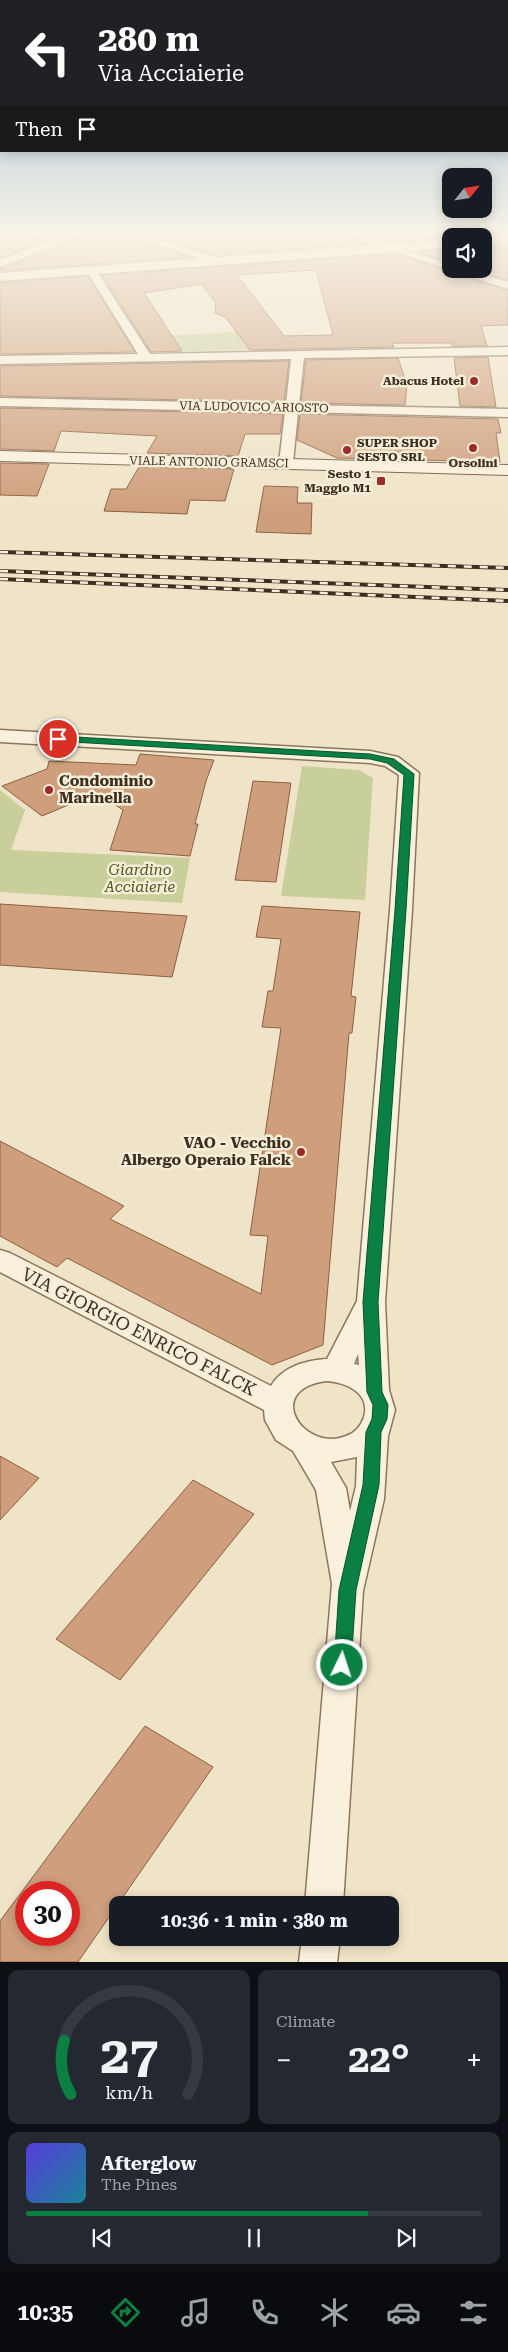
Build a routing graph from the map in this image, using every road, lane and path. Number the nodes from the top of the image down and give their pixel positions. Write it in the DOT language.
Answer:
graph roads {
  1 [pos="127,327"];
  2 [pos="508,351"];
  3 [pos="298,355"];
  4 [pos="146,357"];
  5 [pos="0,360"];
  6 [pos="0,402"];
  7 [pos="291,408"];
  8 [pos="508,413"];
  9 [pos="0,456"];
  10 [pos="286,464"];
  11 [pos="0,466"];
  12 [pos="508,470"];
  13 [pos="508,478"];
  14 [pos="0,736"];
  15 [pos="0,1260"];
  16 [pos="370,1302"];
  17 [pos="336,1370"];
  18 [pos="374,1392"];
  19 [pos="279,1404"];
  20 [pos="374,1432"];
  21 [pos="305,1445"];
  22 [pos="347,1590"];
  23 [pos="325,1896"];
  24 [pos="320,1946"];
  25 [pos="318,1962"];
  1 -- 4 [label="street"];
  2 -- 3 [label="street"];
  3 -- 4 [label="street"];
  3 -- 7 [label="street"];
  4 -- 5 [label="street"];
  6 -- 7 [label="street, VIA LUDOVICO ARIOSTO"];
  7 -- 8 [label="street, VIA LUDOVICO ARIOSTO"];
  7 -- 10 [label="street"];
  9 -- 10 [label="main road, VIALE ANTONIO GRAMSCI"];
  10 -- 12 [label="main road, VIALE ANTONIO GRAMSCI"];
  11 -- 13 [label="main road, VIALE ANTONIO GRAMSCI"];
  14 -- 16 [label="street"];
  15 -- 19 [label="street, VIA GIORGIO ENRICO FALCK"];
  16 -- 17 [label="street"];
  16 -- 18 [label="street"];
  17 -- 18 [label="street"];
  17 -- 19 [label="street"];
  18 -- 20 [label="street"];
  19 -- 21 [label="street"];
  20 -- 21 [label="street"];
  20 -- 22 [label="street"];
  21 -- 22 [label="street"];
  22 -- 23 [label="street"];
  24 -- 25 [label="street"];
}
